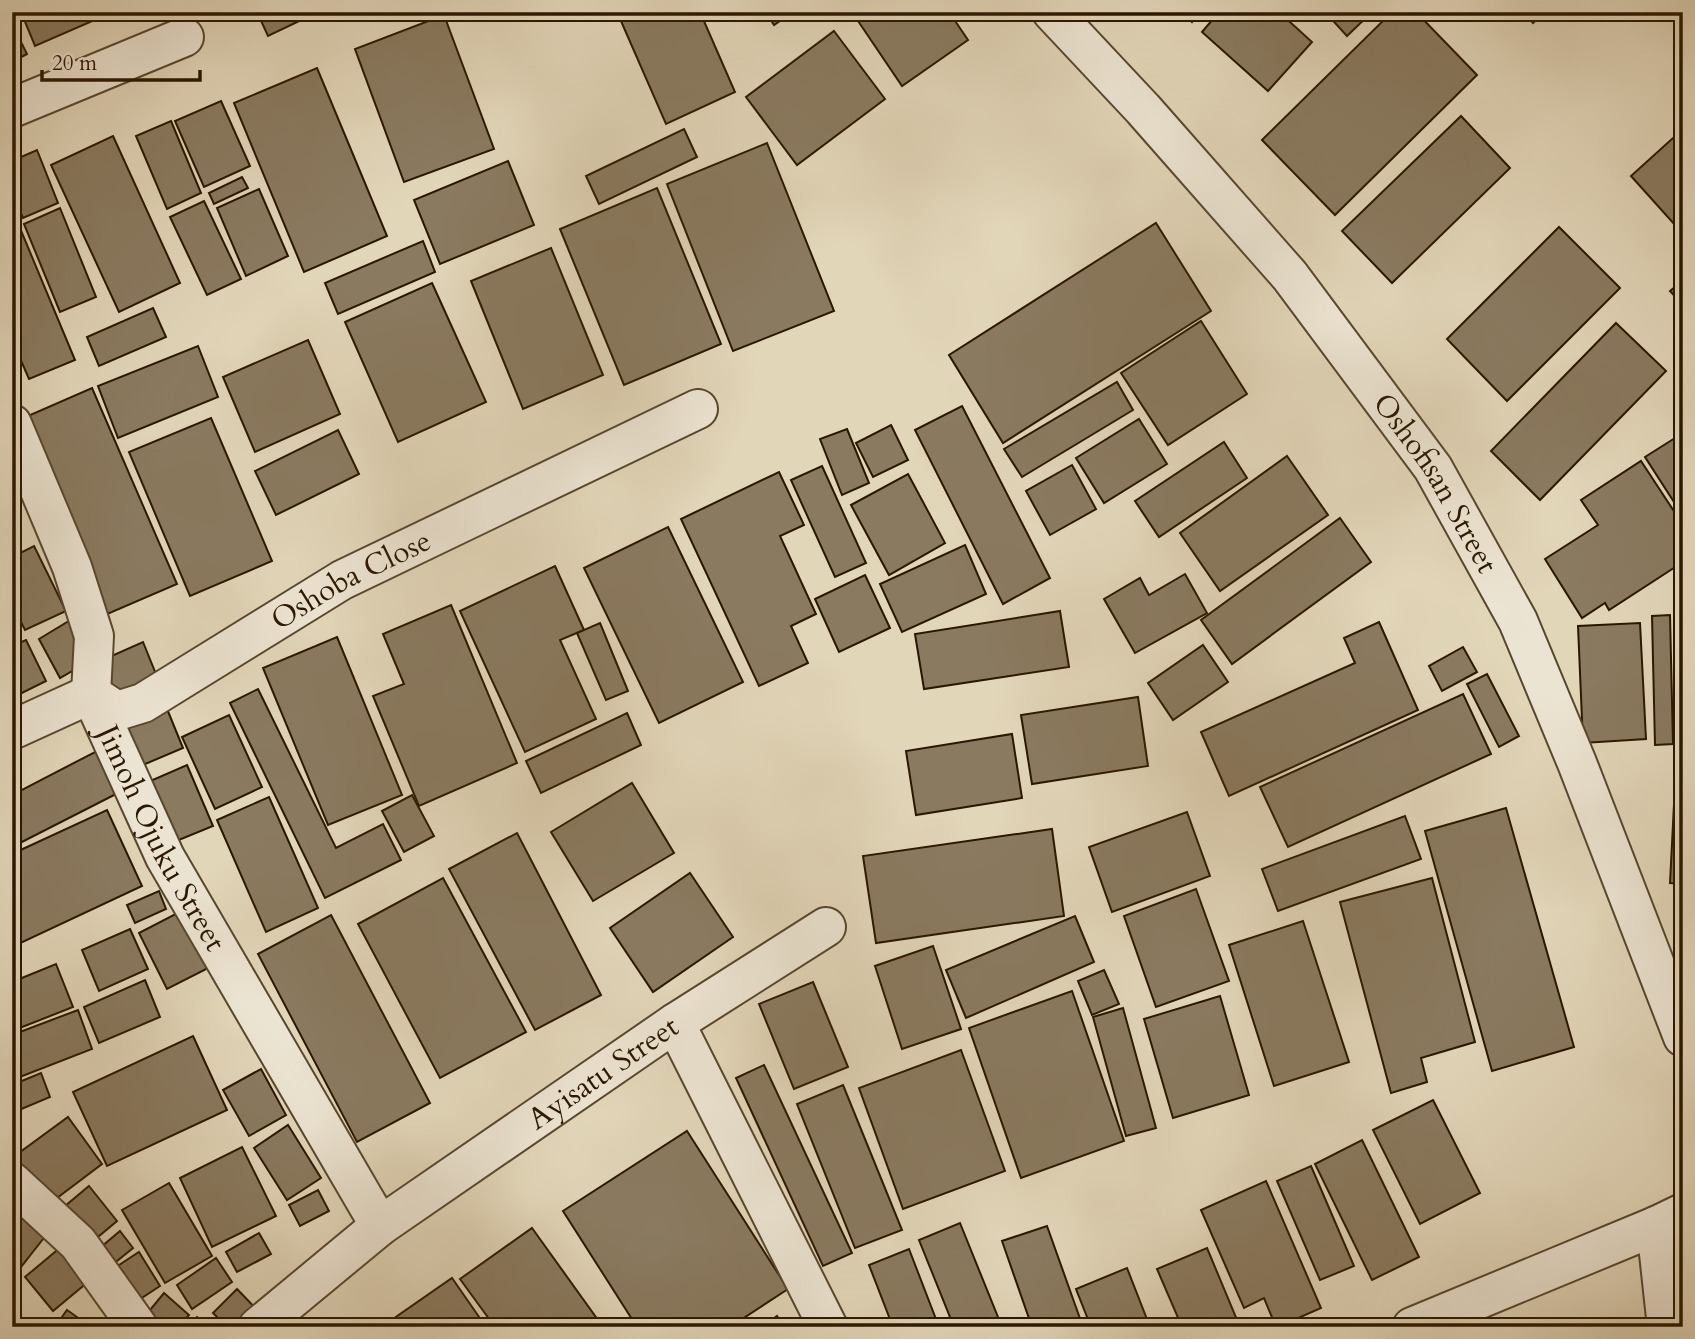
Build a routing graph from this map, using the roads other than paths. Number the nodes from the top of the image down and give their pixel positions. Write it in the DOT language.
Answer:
graph roads {
  1 [pos="1052,12"];
  2 [pos="184,37"];
  3 [pos="12,108"];
  4 [pos="698,409"];
  5 [pos="12,425"];
  6 [pos="91,694"];
  7 [pos="12,730"];
  8 [pos="826,927"];
  9 [pos="675,1023"];
  10 [pos="1683,1037"];
  11 [pos="12,1182"];
  12 [pos="1669,1219"];
  13 [pos="380,1226"];
  14 [pos="138,1327"];
  15 [pos="258,1327"];
  16 [pos="828,1327"];
  17 [pos="1412,1327"];
  18 [pos="1667,1327"];
  1 -- 10 [label="street, Oshofisan Street"];
  2 -- 3 [label="street"];
  4 -- 6 [label="street, Oshoba Close"];
  5 -- 6 [label="street, Jimoh Ojuku Street"];
  6 -- 7 [label="street"];
  6 -- 13 [label="street, Jimoh Ojuku Street"];
  8 -- 9 [label="street"];
  9 -- 13 [label="street, Ayisatu Street"];
  9 -- 16 [label="street, Ayisatu Street"];
  11 -- 14 [label="street"];
  12 -- 17 [label="street"];
  12 -- 18 [label="street"];
  13 -- 15 [label="street, Ayisatu Street"];
}
